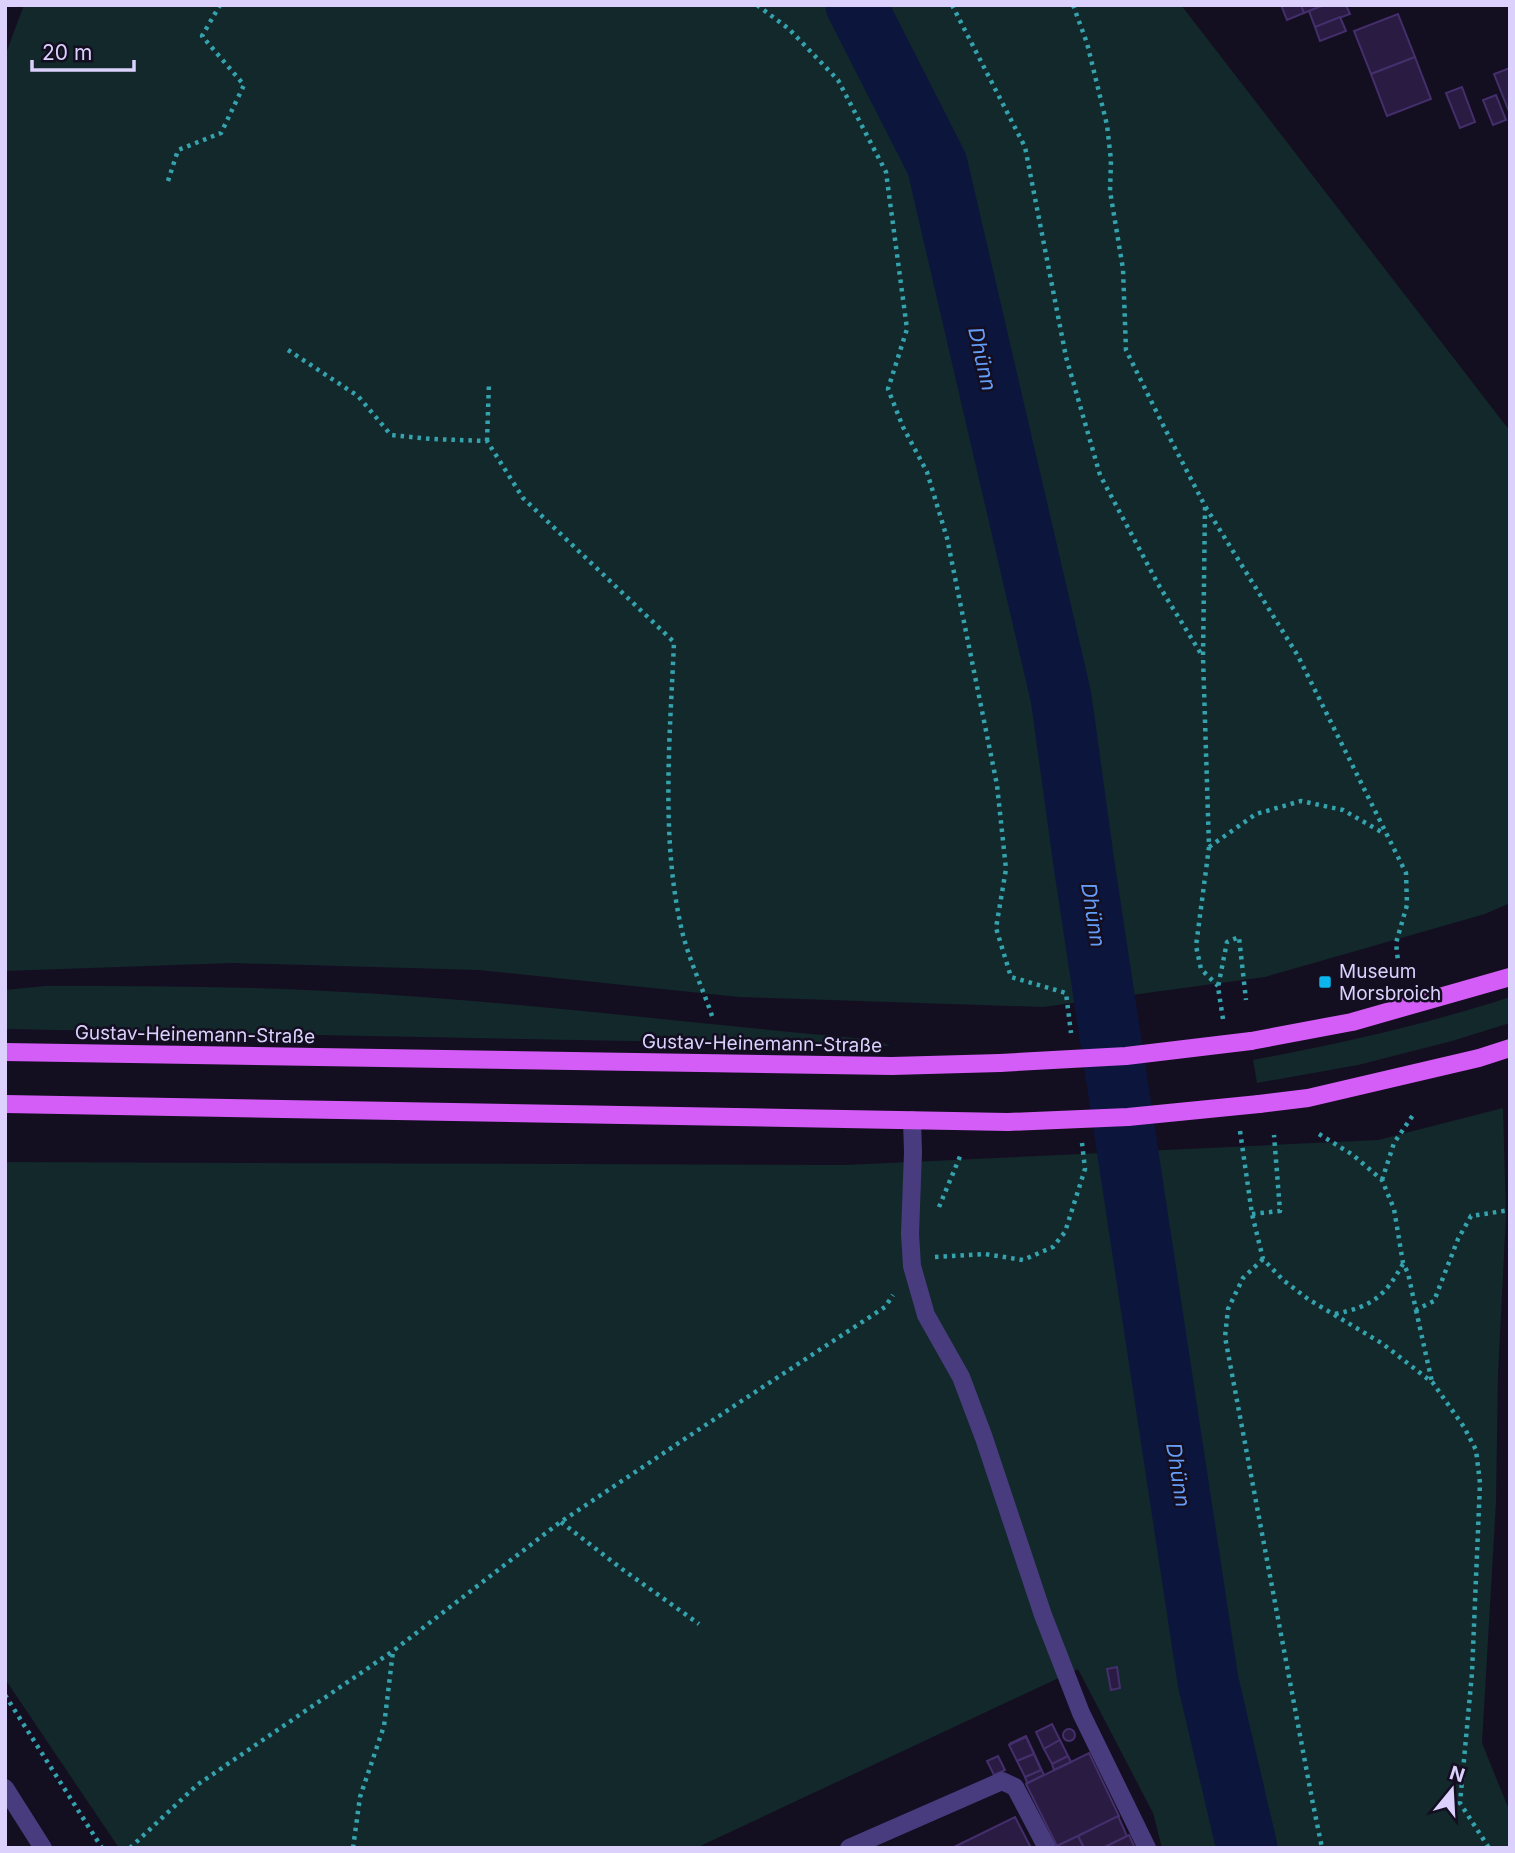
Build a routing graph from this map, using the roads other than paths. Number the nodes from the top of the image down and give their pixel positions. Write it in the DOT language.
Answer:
graph roads {
  1 [pos="1510,977"];
  2 [pos="1510,1048"];
  3 [pos="5,1052"];
  4 [pos="5,1104"];
  5 [pos="912,1120"];
  6 [pos="5,1788"];
  7 [pos="43,1848"];
  8 [pos="849,1848"];
  9 [pos="1047,1848"];
  10 [pos="1147,1848"];
  1 -- 3 [label="main road, Gustav-Heinemann-Straße, bridge"];
  2 -- 5 [label="main road, bridge"];
  4 -- 5 [label="main road"];
  5 -- 10 [label="street"];
  6 -- 7 [label="street"];
  8 -- 9 [label="street"];
}
